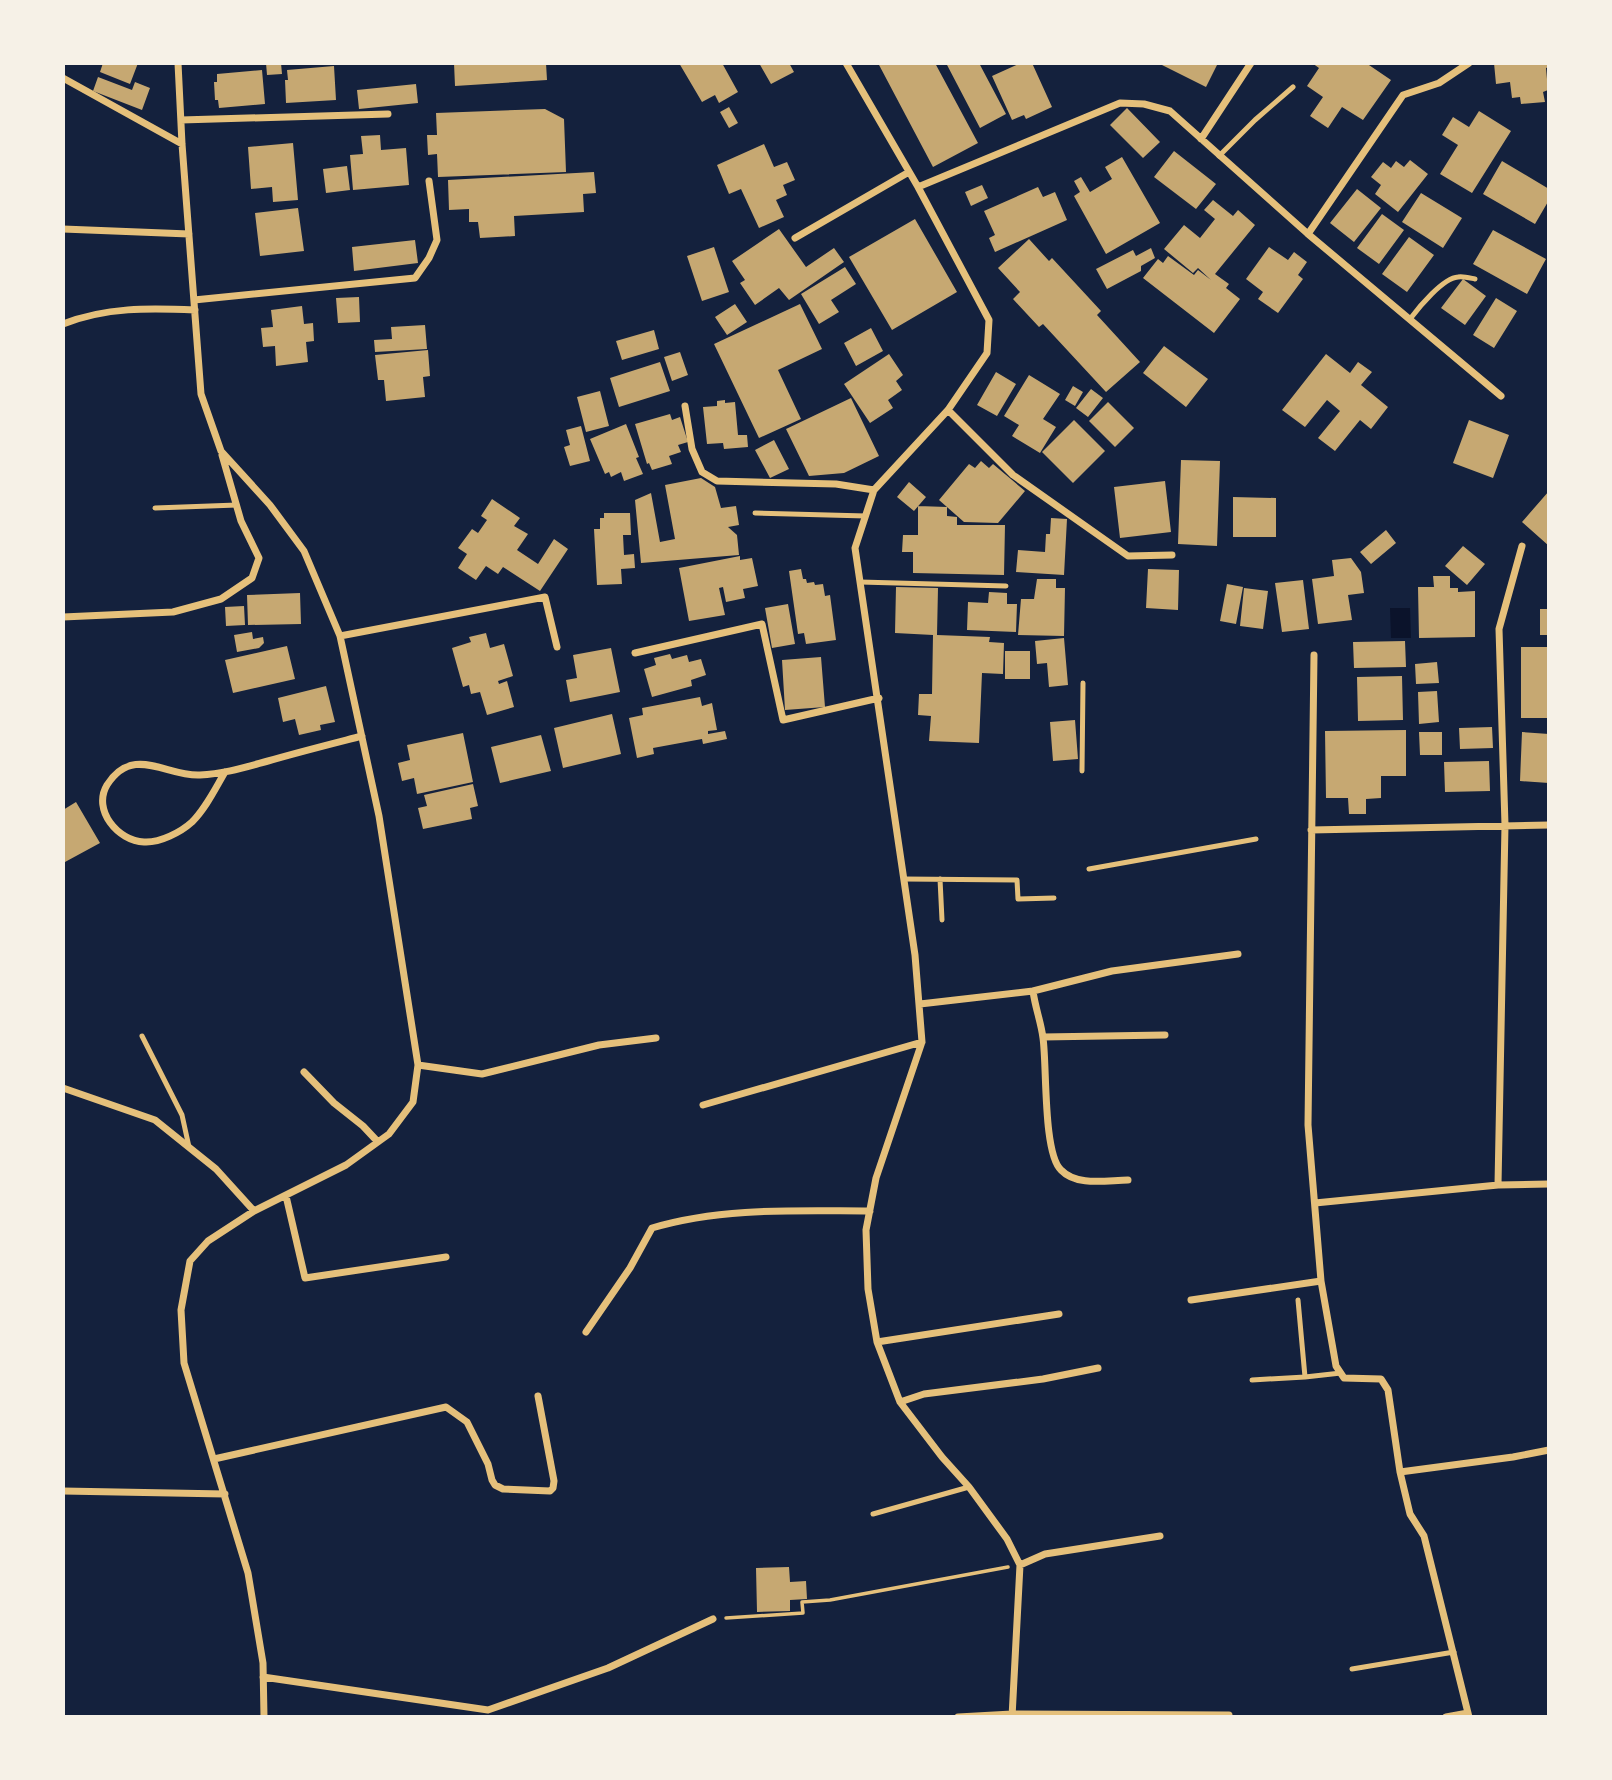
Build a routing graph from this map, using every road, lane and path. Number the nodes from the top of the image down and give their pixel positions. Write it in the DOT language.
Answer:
graph roads {
  1 [pos="178,63"];
  2 [pos="846,63"];
  3 [pos="1251,63"];
  4 [pos="1469,63"];
  5 [pos="63,78"];
  6 [pos="1293,86"];
  7 [pos="388,114"];
  8 [pos="181,120"];
  9 [pos="1201,139"];
  10 [pos="182,145"];
  11 [pos="1219,156"];
  12 [pos="909,172"];
  13 [pos="429,181"];
  14 [pos="918,187"];
  15 [pos="63,229"];
  16 [pos="189,234"];
  17 [pos="1308,234"];
  18 [pos="795,238"];
  19 [pos="1475,279"];
  20 [pos="194,300"];
  21 [pos="195,310"];
  22 [pos="1410,319"];
  23 [pos="63,324"];
  24 [pos="1501,396"];
  25 [pos="685,406"];
  26 [pos="947,410"];
  27 [pos="221,451"];
  28 [pos="874,490"];
  29 [pos="237,505"];
  30 [pos="155,508"];
  31 [pos="755,513"];
  32 [pos="866,516"];
  33 [pos="1522,546"];
  34 [pos="1172,555"];
  35 [pos="860,582"];
  36 [pos="1006,586"];
  37 [pos="63,617"];
  38 [pos="340,636"];
  39 [pos="557,647"];
  40 [pos="635,653"];
  41 [pos="1314,655"];
  42 [pos="1083,683"];
  43 [pos="879,698"];
  44 [pos="362,736"];
  45 [pos="1082,771"];
  46 [pos="225,772"];
  47 [pos="1505,825"];
  48 [pos="1549,825"];
  49 [pos="1311,830"];
  50 [pos="1256,839"];
  51 [pos="1089,869"];
  52 [pos="904,879"];
  53 [pos="940,879"];
  54 [pos="1054,898"];
  55 [pos="942,920"];
  56 [pos="1238,954"];
  57 [pos="1033,991"];
  58 [pos="920,1004"];
  59 [pos="1166,1035"];
  60 [pos="142,1036"];
  61 [pos="1043,1037"];
  62 [pos="656,1038"];
  63 [pos="922,1042"];
  64 [pos="418,1065"];
  65 [pos="304,1072"];
  66 [pos="63,1088"];
  67 [pos="703,1105"];
  68 [pos="378,1142"];
  69 [pos="189,1147"];
  70 [pos="1128,1180"];
  71 [pos="1549,1184"];
  72 [pos="1498,1185"];
  73 [pos="286,1196"];
  74 [pos="1315,1203"];
  75 [pos="254,1211"];
  76 [pos="870,1211"];
  77 [pos="446,1257"];
  78 [pos="1321,1281"];
  79 [pos="1191,1300"];
  80 [pos="1298,1300"];
  81 [pos="1059,1314"];
  82 [pos="586,1332"];
  83 [pos="877,1342"];
  84 [pos="1098,1368"];
  85 [pos="1341,1373"];
  86 [pos="1305,1377"];
  87 [pos="1252,1380"];
  88 [pos="538,1396"];
  89 [pos="900,1402"];
  90 [pos="1549,1450"];
  91 [pos="214,1459"];
  92 [pos="1400,1472"];
  93 [pos="970,1487"];
  94 [pos="63,1491"];
  95 [pos="225,1493"];
  96 [pos="873,1514"];
  97 [pos="1160,1536"];
  98 [pos="1020,1565"];
  99 [pos="713,1619"];
  100 [pos="1454,1652"];
  101 [pos="1352,1669"];
  102 [pos="263,1677"];
  103 [pos="488,1714"];
  104 [pos="1012,1715"];
  105 [pos="1468,1715"];
  106 [pos="1229,1716"];
  107 [pos="264,1717"];
  108 [pos="958,1717"];
  109 [pos="1446,1717"];
  1 -- 8 [label="street"];
  2 -- 12 [label="street"];
  3 -- 9 [label="street"];
  4 -- 17 [label="street"];
  5 -- 10 [label="street"];
  6 -- 11 [label="lane"];
  7 -- 8 [label="street"];
  8 -- 10 [label="street"];
  9 -- 11 [label="street"];
  9 -- 14 [label="street"];
  10 -- 16 [label="street"];
  11 -- 17 [label="street"];
  12 -- 14 [label="street"];
  12 -- 18 [label="street"];
  13 -- 20 [label="street"];
  14 -- 26 [label="street"];
  15 -- 16 [label="street"];
  16 -- 20 [label="street"];
  17 -- 22 [label="street"];
  19 -- 22 [label="lane"];
  20 -- 21 [label="street"];
  21 -- 23 [label="street"];
  21 -- 27 [label="street"];
  22 -- 24 [label="street"];
  25 -- 28 [label="street"];
  26 -- 28 [label="street"];
  26 -- 34 [label="street"];
  27 -- 29 [label="street"];
  27 -- 38 [label="street"];
  28 -- 32 [label="street"];
  29 -- 30 [label="lane"];
  29 -- 37 [label="street"];
  31 -- 32 [label="lane"];
  32 -- 35 [label="street"];
  33 -- 47 [label="street"];
  35 -- 36 [label="lane"];
  35 -- 43 [label="street"];
  38 -- 39 [label="street"];
  38 -- 44 [label="street"];
  40 -- 43 [label="street"];
  41 -- 49 [label="street"];
  42 -- 45 [label="lane"];
  43 -- 52 [label="street"];
  44 -- 46 [label="street"];
  44 -- 64 [label="street"];
  46 -- 46 [label="street"];
  47 -- 48 [label="street"];
  47 -- 49 [label="street"];
  47 -- 72 [label="street"];
  49 -- 74 [label="street"];
  50 -- 51 [label="lane"];
  52 -- 53 [label="lane"];
  52 -- 58 [label="street"];
  53 -- 54 [label="lane"];
  53 -- 55 [label="lane"];
  56 -- 57 [label="street"];
  57 -- 58 [label="street"];
  57 -- 61 [label="street"];
  58 -- 63 [label="street"];
  59 -- 61 [label="street"];
  60 -- 69 [label="lane"];
  61 -- 70 [label="street"];
  62 -- 64 [label="street"];
  63 -- 67 [label="street"];
  63 -- 76 [label="street"];
  64 -- 68 [label="street"];
  65 -- 68 [label="street"];
  66 -- 69 [label="street"];
  68 -- 73 [label="street"];
  69 -- 75 [label="street"];
  71 -- 72 [label="street"];
  72 -- 74 [label="street"];
  73 -- 75 [label="street"];
  73 -- 77 [label="street"];
  74 -- 78 [label="street"];
  75 -- 91 [label="street"];
  76 -- 82 [label="street"];
  76 -- 83 [label="street"];
  78 -- 79 [label="street"];
  78 -- 85 [label="street"];
  80 -- 86 [label="lane"];
  81 -- 83 [label="street"];
  83 -- 89 [label="street"];
  84 -- 89 [label="street"];
  85 -- 86 [label="lane"];
  85 -- 92 [label="street"];
  86 -- 87 [label="lane"];
  88 -- 91 [label="street"];
  89 -- 93 [label="street"];
  90 -- 92 [label="street"];
  91 -- 95 [label="street"];
  92 -- 100 [label="street"];
  93 -- 96 [label="lane"];
  93 -- 98 [label="street"];
  94 -- 95 [label="street"];
  95 -- 102 [label="street"];
  97 -- 98 [label="street"];
  98 -- 99 [label="path"];
  98 -- 104 [label="street"];
  99 -- 103 [label="street"];
  100 -- 101 [label="lane"];
  100 -- 105 [label="street"];
  102 -- 103 [label="street"];
  102 -- 107 [label="street"];
  104 -- 106 [label="street"];
  104 -- 108 [label="street"];
  105 -- 109 [label="street"];
}
